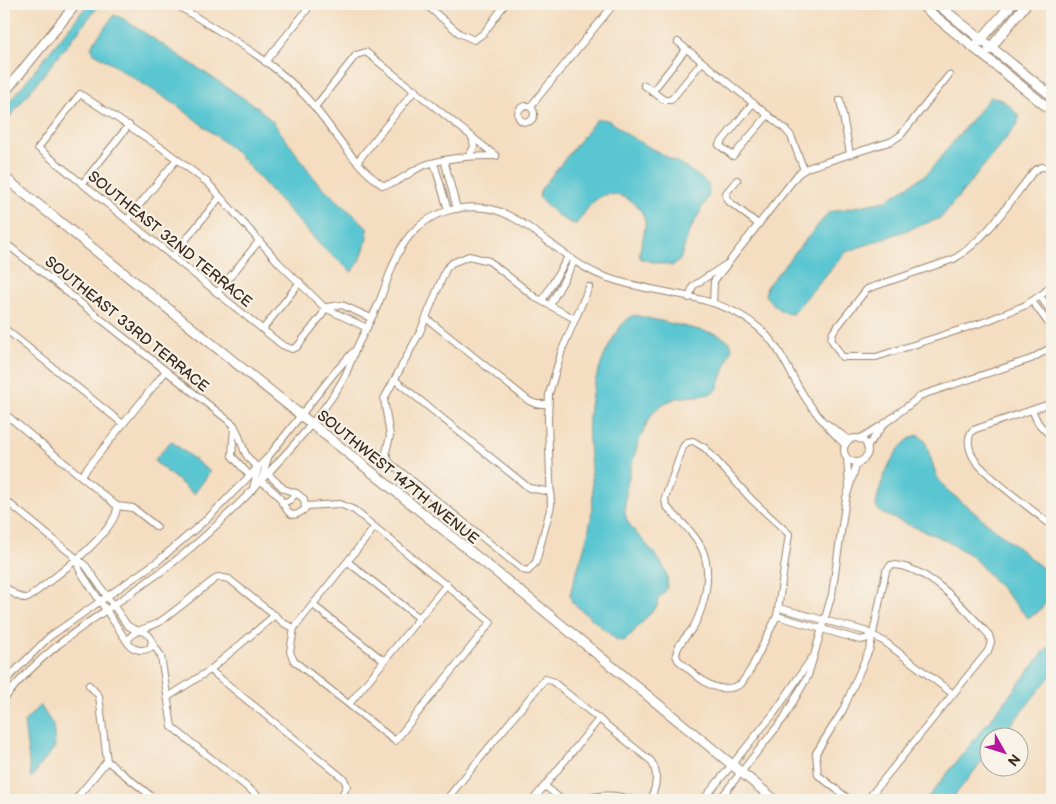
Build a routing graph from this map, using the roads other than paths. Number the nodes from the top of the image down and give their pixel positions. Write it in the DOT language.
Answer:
graph roads {
  1 [pos="76,4"];
  2 [pos="174,4"];
  3 [pos="306,4"];
  4 [pos="425,4"];
  5 [pos="505,4"];
  6 [pos="614,4"];
  7 [pos="920,4"];
  8 [pos="937,4"];
  9 [pos="1012,4"];
  10 [pos="1026,4"];
  11 [pos="982,40"];
  12 [pos="678,42"];
  13 [pos="991,47"];
  14 [pos="974,48"];
  15 [pos="686,49"];
  16 [pos="984,57"];
  17 [pos="265,62"];
  18 [pos="702,62"];
  19 [pos="949,75"];
  20 [pos="644,85"];
  21 [pos="415,90"];
  22 [pos="652,92"];
  23 [pos="4,93"];
  24 [pos="1052,96"];
  25 [pos="840,100"];
  26 [pos="753,103"];
  27 [pos="315,107"];
  28 [pos="530,107"];
  29 [pos="1052,111"];
  30 [pos="768,114"];
  31 [pos="129,126"];
  32 [pos="471,135"];
  33 [pos="850,154"];
  34 [pos="469,156"];
  35 [pos="177,159"];
  36 [pos="444,160"];
  37 [pos="357,162"];
  38 [pos="434,163"];
  39 [pos="804,170"];
  40 [pos="1052,172"];
  41 [pos="4,177"];
  42 [pos="737,180"];
  43 [pos="82,184"];
  44 [pos="220,197"];
  45 [pos="457,209"];
  46 [pos="448,210"];
  47 [pos="127,220"];
  48 [pos="758,224"];
  49 [pos="259,241"];
  50 [pos="4,242"];
  51 [pos="172,257"];
  52 [pos="568,258"];
  53 [pos="574,262"];
  54 [pos="726,264"];
  55 [pos="708,275"];
  56 [pos="714,281"];
  57 [pos="300,282"];
  58 [pos="1052,284"];
  59 [pos="550,287"];
  60 [pos="589,287"];
  61 [pos="558,291"];
  62 [pos="217,293"];
  63 [pos="1040,296"];
  64 [pos="690,298"];
  65 [pos="542,301"];
  66 [pos="1032,301"];
  67 [pos="713,303"];
  68 [pos="550,305"];
  69 [pos="325,308"];
  70 [pos="1051,312"];
  71 [pos="1043,316"];
  72 [pos="371,318"];
  73 [pos="426,318"];
  74 [pos="575,319"];
  75 [pos="4,328"];
  76 [pos="367,328"];
  77 [pos="1052,328"];
  78 [pos="262,329"];
  79 [pos="1052,347"];
  80 [pos="357,348"];
  81 [pos="166,372"];
  82 [pos="395,380"];
  83 [pos="1052,403"];
  84 [pos="548,404"];
  85 [pos="1032,410"];
  86 [pos="4,413"];
  87 [pos="301,417"];
  88 [pos="123,424"];
  89 [pos="311,424"];
  90 [pos="884,424"];
  91 [pos="234,425"];
  92 [pos="1052,438"];
  93 [pos="859,439"];
  94 [pos="847,442"];
  95 [pos="867,446"];
  96 [pos="268,457"];
  97 [pos="847,459"];
  98 [pos="862,461"];
  99 [pos="258,468"];
  100 [pos="268,474"];
  101 [pos="81,476"];
  102 [pos="250,476"];
  103 [pos="261,481"];
  104 [pos="849,487"];
  105 [pos="252,489"];
  106 [pos="551,492"];
  107 [pos="296,493"];
  108 [pos="4,499"];
  109 [pos="282,503"];
  110 [pos="116,506"];
  111 [pos="305,506"];
  112 [pos="1052,526"];
  113 [pos="157,527"];
  114 [pos="375,527"];
  115 [pos="76,560"];
  116 [pos="348,562"];
  117 [pos="447,584"];
  118 [pos="4,586"];
  119 [pos="107,598"];
  120 [pos="100,602"];
  121 [pos="313,604"];
  122 [pos="113,606"];
  123 [pos="105,611"];
  124 [pos="778,612"];
  125 [pos="795,612"];
  126 [pos="275,615"];
  127 [pos="419,618"];
  128 [pos="793,620"];
  129 [pos="825,620"];
  130 [pos="156,624"];
  131 [pos="129,626"];
  132 [pos="294,628"];
  133 [pos="858,629"];
  134 [pos="822,630"];
  135 [pos="140,631"];
  136 [pos="120,634"];
  137 [pos="873,637"];
  138 [pos="855,639"];
  139 [pos="152,640"];
  140 [pos="128,643"];
  141 [pos="146,650"];
  142 [pos="815,652"];
  143 [pos="161,658"];
  144 [pos="384,661"];
  145 [pos="210,670"];
  146 [pos="4,682"];
  147 [pos="90,685"];
  148 [pos="953,694"];
  149 [pos="168,697"];
  150 [pos="4,699"];
  151 [pos="350,704"];
  152 [pos="599,718"];
  153 [pos="107,760"];
  154 [pos="732,765"];
  155 [pos="741,773"];
  156 [pos="545,786"];
  157 [pos="75,800"];
  158 [pos="156,800"];
  159 [pos="263,800"];
  160 [pos="339,800"];
  161 [pos="446,800"];
  162 [pos="533,800"];
  163 [pos="562,800"];
  164 [pos="582,800"];
  165 [pos="633,800"];
  166 [pos="650,800"];
  167 [pos="703,800"];
  168 [pos="718,800"];
  169 [pos="775,800"];
  170 [pos="850,800"];
  171 [pos="867,800"];
  1 -- 23 [label="street"];
  2 -- 17 [label="street"];
  3 -- 17 [label="street"];
  4 -- 5 [label="street"];
  6 -- 28 [label="street"];
  7 -- 14 [label="street"];
  8 -- 11 [label="street"];
  9 -- 11 [label="street"];
  10 -- 13 [label="street"];
  11 -- 13 [label="street"];
  11 -- 14 [label="street"];
  12 -- 15 [label="street"];
  13 -- 16 [label="street"];
  13 -- 24 [label="street"];
  14 -- 16 [label="street"];
  15 -- 18 [label="street"];
  15 -- 22 [label="street"];
  16 -- 29 [label="street"];
  17 -- 27 [label="street"];
  18 -- 22 [label="street"];
  18 -- 26 [label="street"];
  19 -- 33 [label="street"];
  20 -- 22 [label="street"];
  21 -- 27 [label="street"];
  21 -- 32 [label="street"];
  21 -- 37 [label="street"];
  25 -- 33 [label="street"];
  26 -- 30 [label="street"];
  26 -- 30 [label="street"];
  27 -- 37 [label="street"];
  30 -- 39 [label="street"];
  31 -- 35 [label="street"];
  31 -- 43 [label="street"];
  31 -- 43 [label="street, SOUTHEAST 32ND TERRACE"];
  32 -- 34 [label="street"];
  32 -- 34 [label="street"];
  33 -- 39 [label="street"];
  34 -- 36 [label="street"];
  35 -- 44 [label="street"];
  35 -- 47 [label="street"];
  36 -- 38 [label="street"];
  36 -- 45 [label="street"];
  37 -- 38 [label="street"];
  38 -- 46 [label="street"];
  39 -- 48 [label="street"];
  40 -- 66 [label="street"];
  41 -- 87 [label="street, SOUTHWEST 147TH AVENUE"];
  42 -- 48 [label="street"];
  43 -- 47 [label="street, SOUTHEAST 32ND TERRACE"];
  44 -- 49 [label="street"];
  44 -- 51 [label="street"];
  45 -- 46 [label="street"];
  45 -- 52 [label="street"];
  46 -- 72 [label="street"];
  47 -- 51 [label="street, SOUTHEAST 32ND TERRACE"];
  48 -- 54 [label="street"];
  49 -- 57 [label="street"];
  49 -- 62 [label="street"];
  50 -- 81 [label="street, SOUTHEAST 33RD TERRACE"];
  51 -- 62 [label="street, SOUTHEAST 32ND TERRACE"];
  52 -- 53 [label="street"];
  52 -- 59 [label="street"];
  53 -- 61 [label="street"];
  53 -- 64 [label="street"];
  54 -- 55 [label="street"];
  54 -- 56 [label="street"];
  55 -- 56 [label="street"];
  55 -- 64 [label="street"];
  56 -- 67 [label="street"];
  57 -- 69 [label="street"];
  57 -- 78 [label="street"];
  58 -- 63 [label="street"];
  59 -- 61 [label="street"];
  59 -- 65 [label="street"];
  60 -- 74 [label="street"];
  61 -- 68 [label="street"];
  62 -- 78 [label="street, SOUTHEAST 32ND TERRACE"];
  63 -- 66 [label="street"];
  63 -- 70 [label="street"];
  64 -- 67 [label="street"];
  65 -- 68 [label="street"];
  65 -- 73 [label="street"];
  66 -- 71 [label="street"];
  67 -- 94 [label="street"];
  68 -- 74 [label="street"];
  69 -- 72 [label="street"];
  69 -- 76 [label="street"];
  69 -- 78 [label="street, SOUTHEAST 32ND TERRACE"];
  70 -- 71 [label="street"];
  71 -- 77 [label="street"];
  72 -- 76 [label="street"];
  73 -- 82 [label="street"];
  73 -- 84 [label="street"];
  74 -- 84 [label="street"];
  75 -- 88 [label="street"];
  76 -- 80 [label="street"];
  79 -- 90 [label="street"];
  80 -- 87 [label="street"];
  80 -- 89 [label="street"];
  81 -- 88 [label="street"];
  81 -- 91 [label="street, SOUTHEAST 33RD TERRACE"];
  82 -- 106 [label="street"];
  82 -- 106 [label="street"];
  83 -- 85 [label="street"];
  84 -- 106 [label="street"];
  85 -- 92 [label="street"];
  85 -- 112 [label="street"];
  86 -- 101 [label="street"];
  87 -- 89 [label="street, SOUTHWEST 147TH AVENUE"];
  87 -- 96 [label="street"];
  88 -- 101 [label="street"];
  89 -- 100 [label="street"];
  89 -- 154 [label="street, SOUTHWEST 147TH AVENUE"];
  90 -- 93 [label="street"];
  90 -- 95 [label="street"];
  91 -- 99 [label="street"];
  91 -- 102 [label="street"];
  93 -- 94 [label="street"];
  93 -- 95 [label="street"];
  94 -- 97 [label="street"];
  95 -- 98 [label="street"];
  96 -- 99 [label="street"];
  96 -- 103 [label="street"];
  97 -- 98 [label="street"];
  97 -- 104 [label="street"];
  98 -- 104 [label="street"];
  99 -- 102 [label="street"];
  99 -- 105 [label="street"];
  100 -- 103 [label="street"];
  100 -- 107 [label="street"];
  101 -- 110 [label="street"];
  102 -- 119 [label="street"];
  103 -- 105 [label="street"];
  103 -- 109 [label="street"];
  104 -- 129 [label="street"];
  105 -- 122 [label="street"];
  107 -- 109 [label="street"];
  107 -- 111 [label="street"];
  108 -- 115 [label="street"];
  109 -- 111 [label="street"];
  110 -- 113 [label="street"];
  110 -- 115 [label="street"];
  111 -- 114 [label="street"];
  114 -- 116 [label="street"];
  114 -- 117 [label="street"];
  115 -- 118 [label="street"];
  115 -- 119 [label="street"];
  115 -- 120 [label="street"];
  116 -- 121 [label="street"];
  116 -- 127 [label="street"];
  117 -- 127 [label="street"];
  117 -- 151 [label="street"];
  119 -- 120 [label="street"];
  119 -- 122 [label="street"];
  120 -- 123 [label="street"];
  120 -- 146 [label="street"];
  121 -- 132 [label="street"];
  121 -- 144 [label="street"];
  122 -- 123 [label="street"];
  122 -- 131 [label="street"];
  123 -- 136 [label="street"];
  123 -- 150 [label="street"];
  124 -- 124 [label="street"];
  124 -- 125 [label="street"];
  124 -- 128 [label="street"];
  125 -- 128 [label="street"];
  125 -- 129 [label="street"];
  126 -- 130 [label="street"];
  126 -- 132 [label="street"];
  126 -- 145 [label="street"];
  127 -- 144 [label="street"];
  128 -- 134 [label="street"];
  129 -- 133 [label="street"];
  129 -- 134 [label="street"];
  130 -- 135 [label="street"];
  130 -- 139 [label="street"];
  131 -- 135 [label="street"];
  131 -- 136 [label="street"];
  132 -- 151 [label="street"];
  133 -- 137 [label="street"];
  133 -- 138 [label="street"];
  134 -- 138 [label="street"];
  134 -- 142 [label="street"];
  135 -- 139 [label="street"];
  135 -- 140 [label="street"];
  136 -- 140 [label="street"];
  137 -- 138 [label="street"];
  137 -- 148 [label="street"];
  137 -- 148 [label="street"];
  137 -- 170 [label="street"];
  139 -- 141 [label="street"];
  139 -- 143 [label="street"];
  140 -- 141 [label="street"];
  141 -- 143 [label="street"];
  142 -- 154 [label="street"];
  142 -- 155 [label="street"];
  143 -- 149 [label="street"];
  144 -- 151 [label="street"];
  145 -- 149 [label="street"];
  145 -- 160 [label="street"];
  147 -- 153 [label="street"];
  148 -- 171 [label="street"];
  149 -- 159 [label="street"];
  152 -- 156 [label="street"];
  152 -- 161 [label="street"];
  152 -- 166 [label="street"];
  153 -- 157 [label="street"];
  153 -- 158 [label="street"];
  154 -- 155 [label="street, SOUTHWEST 147TH AVENUE"];
  154 -- 167 [label="street"];
  155 -- 168 [label="street"];
  155 -- 169 [label="street, SOUTHWEST 147TH AVENUE"];
  156 -- 162 [label="street"];
  156 -- 163 [label="street"];
  164 -- 165 [label="street"];
}
